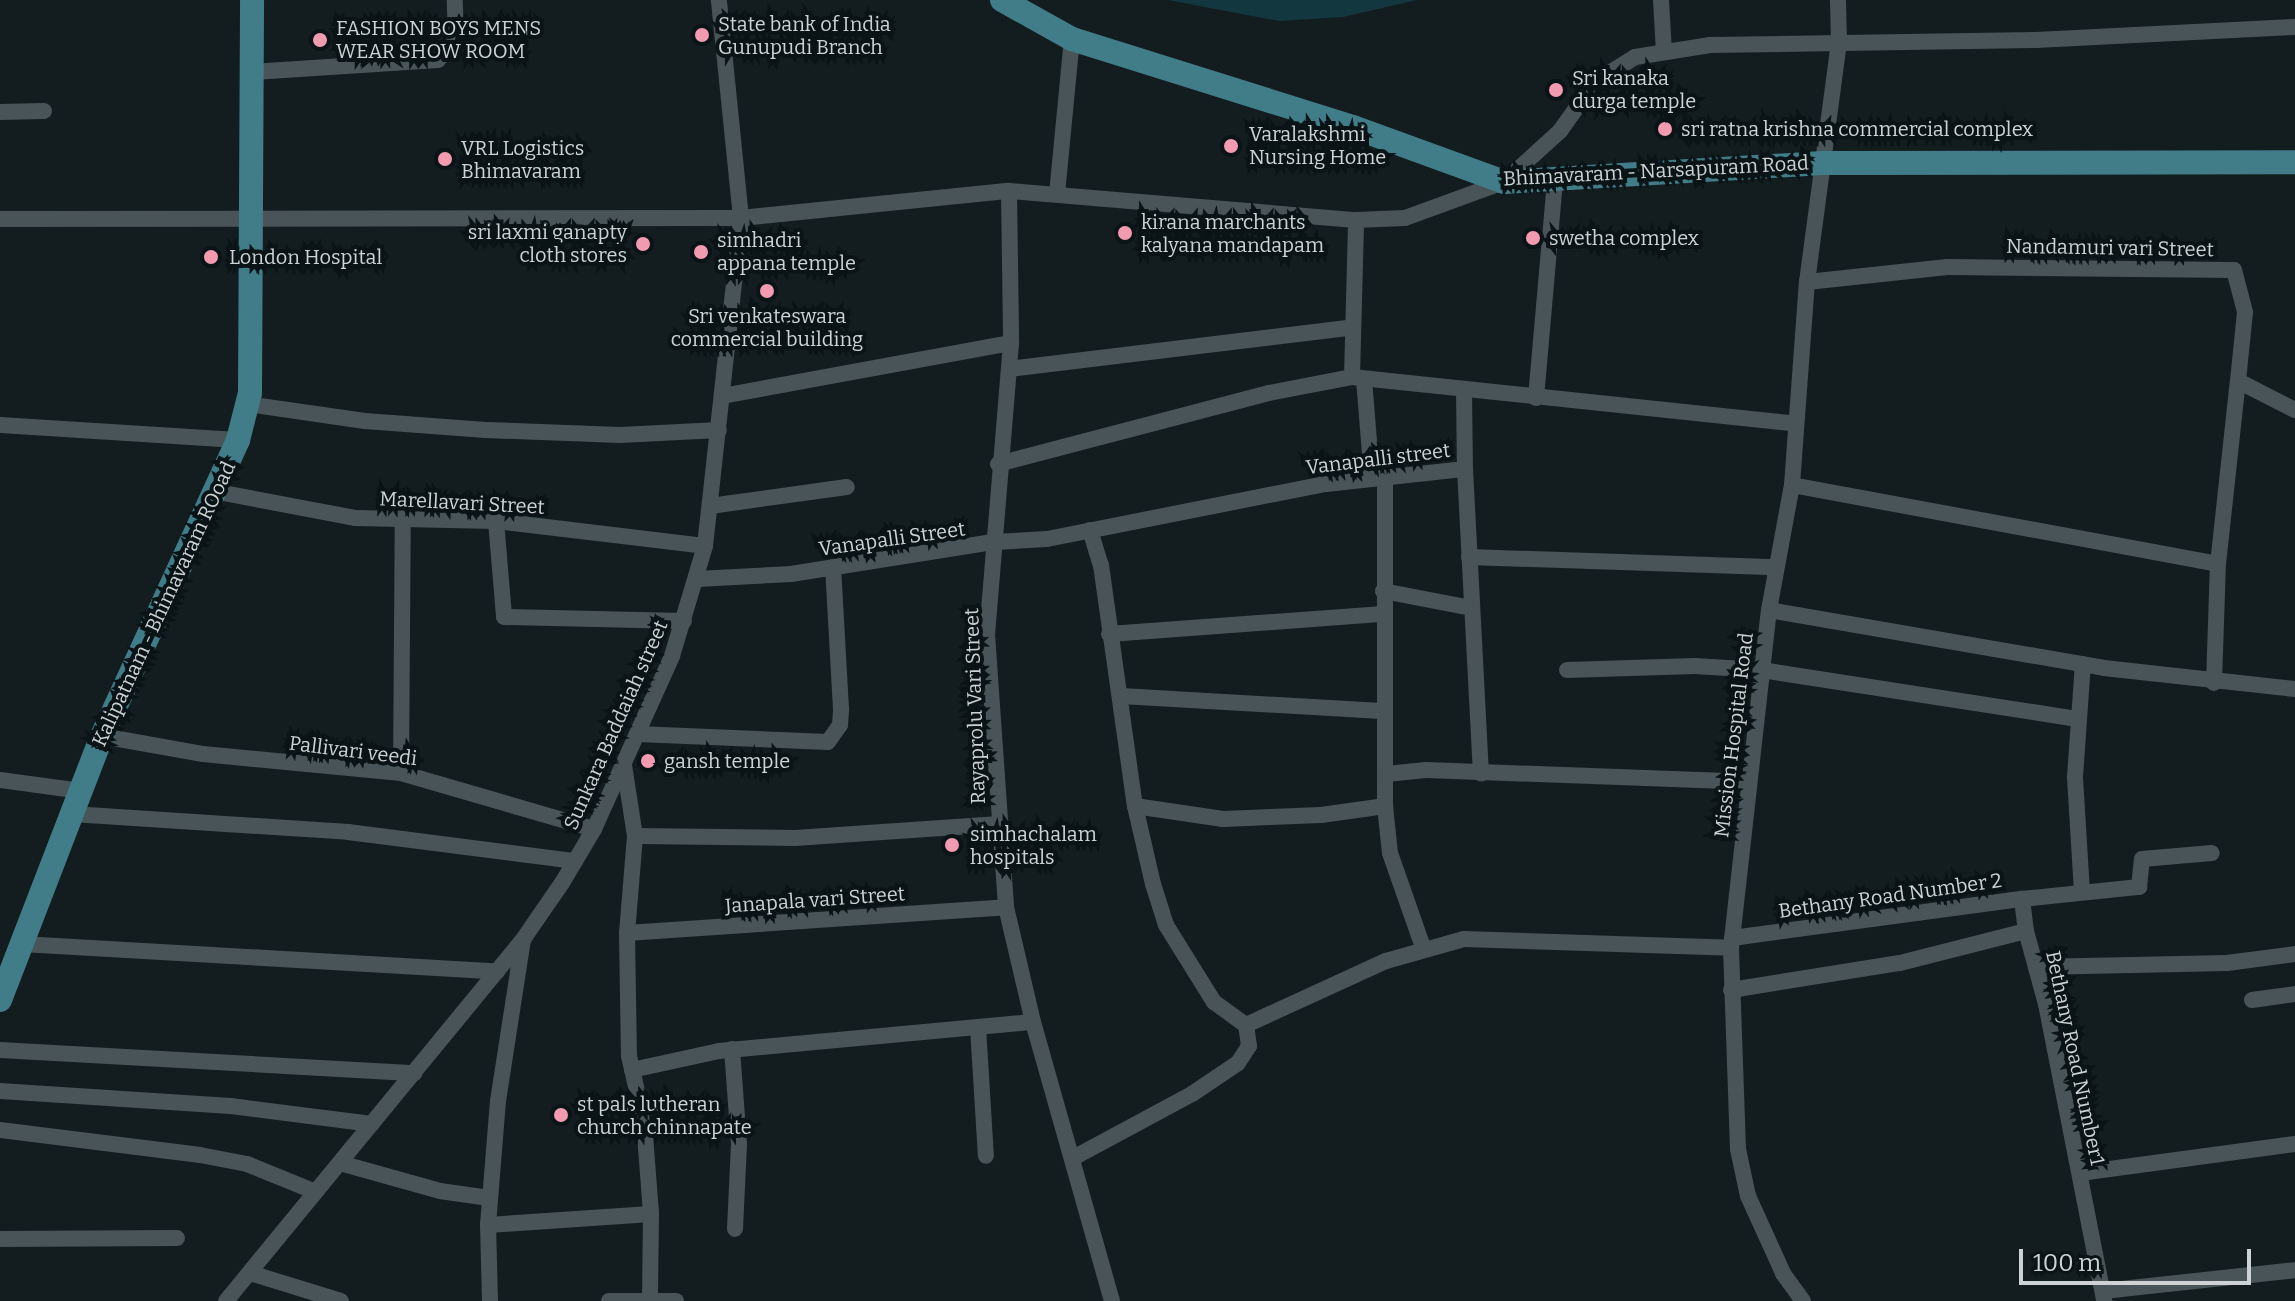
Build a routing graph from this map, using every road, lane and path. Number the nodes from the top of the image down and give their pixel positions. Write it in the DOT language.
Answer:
graph roads {
  1 [pos="252,0"];
  2 [pos="455,0"];
  3 [pos="719,0"];
  4 [pos="1002,0"];
  5 [pos="1661,0"];
  6 [pos="1838,0"];
  7 [pos="1026,5"];
  8 [pos="2295,27"];
  9 [pos="1072,39"];
  10 [pos="1839,42"];
  11 [pos="1664,52"];
  12 [pos="252,72"];
  13 [pos="44,111"];
  14 [pos="0,112"];
  15 [pos="2295,162"];
  16 [pos="1826,163"];
  17 [pos="1555,179"];
  18 [pos="1504,182"];
  19 [pos="1009,191"];
  20 [pos="1057,194"];
  21 [pos="741,218"];
  22 [pos="0,219"];
  23 [pos="1356,220"];
  24 [pos="253,222"];
  25 [pos="1807,282"];
  26 [pos="1350,328"];
  27 [pos="1011,343"];
  28 [pos="1009,369"];
  29 [pos="1358,378"];
  30 [pos="2238,381"];
  31 [pos="1464,390"];
  32 [pos="722,396"];
  33 [pos="1536,398"];
  34 [pos="247,404"];
  35 [pos="2295,410"];
  36 [pos="1796,424"];
  37 [pos="0,425"];
  38 [pos="719,430"];
  39 [pos="238,440"];
  40 [pos="998,464"];
  41 [pos="1465,469"];
  42 [pos="1378,479"];
  43 [pos="1792,485"];
  44 [pos="847,487"];
  45 [pos="218,492"];
  46 [pos="710,506"];
  47 [pos="403,517"];
  48 [pos="496,521"];
  49 [pos="1090,530"];
  50 [pos="994,542"];
  51 [pos="705,546"];
  52 [pos="1469,557"];
  53 [pos="2218,564"];
  54 [pos="833,567"];
  55 [pos="1776,567"];
  56 [pos="698,579"];
  57 [pos="1383,591"];
  58 [pos="1471,608"];
  59 [pos="1769,610"];
  60 [pos="1383,614"];
  61 [pos="684,621"];
  62 [pos="1109,634"];
  63 [pos="2083,664"];
  64 [pos="1567,670"];
  65 [pos="1761,670"];
  66 [pos="2214,683"];
  67 [pos="2295,689"];
  68 [pos="1121,696"];
  69 [pos="1382,711"];
  70 [pos="2076,719"];
  71 [pos="638,734"];
  72 [pos="102,736"];
  73 [pos="624,765"];
  74 [pos="401,773"];
  75 [pos="1386,774"];
  76 [pos="1481,774"];
  77 [pos="0,780"];
  78 [pos="1747,782"];
  79 [pos="81,791"];
  80 [pos="1135,806"];
  81 [pos="1385,806"];
  82 [pos="72,814"];
  83 [pos="1000,824"];
  84 [pos="594,829"];
  85 [pos="635,836"];
  86 [pos="2212,853"];
  87 [pos="575,861"];
  88 [pos="2082,892"];
  89 [pos="2022,899"];
  90 [pos="1006,907"];
  91 [pos="2026,931"];
  92 [pos="627,933"];
  93 [pos="524,938"];
  94 [pos="1731,943"];
  95 [pos="22,944"];
  96 [pos="1423,947"];
  97 [pos="2295,954"];
  98 [pos="2036,967"];
  99 [pos="497,971"];
  100 [pos="1731,990"];
  101 [pos="2295,994"];
  102 [pos="0,1000"];
  103 [pos="2252,1000"];
  104 [pos="1033,1022"];
  105 [pos="1246,1025"];
  106 [pos="978,1027"];
  107 [pos="732,1049"];
  108 [pos="0,1050"];
  109 [pos="632,1070"];
  110 [pos="414,1073"];
  111 [pos="0,1091"];
  112 [pos="372,1124"];
  113 [pos="0,1130"];
  114 [pos="2295,1144"];
  115 [pos="986,1156"];
  116 [pos="1073,1158"];
  117 [pos="340,1163"];
  118 [pos="2080,1173"];
  119 [pos="316,1192"];
  120 [pos="490,1198"];
  121 [pos="651,1214"];
  122 [pos="488,1225"];
  123 [pos="735,1229"];
  124 [pos="177,1238"];
  125 [pos="0,1239"];
  126 [pos="2295,1270"];
  127 [pos="250,1273"];
  128 [pos="2104,1296"];
  129 [pos="650,1300"];
  130 [pos="226,1301"];
  131 [pos="341,1301"];
  132 [pos="490,1301"];
  133 [pos="609,1301"];
  134 [pos="676,1301"];
  135 [pos="1112,1301"];
  136 [pos="1803,1301"];
  1 -- 12 [label="main road, Kalipatnam - Bhimavaram ROoad"];
  2 -- 12 [label="street"];
  3 -- 21 [label="street, Sunkara Baddaiah street"];
  4 -- 7 [label="main road, Bhimavaram - Narsapuram Road"];
  5 -- 11 [label="street"];
  6 -- 10 [label="street, Mission Hospital Road"];
  7 -- 9 [label="main road, Bhimavaram - Narsapuram Road"];
  8 -- 10 [label="street"];
  9 -- 18 [label="main road, Bhimavaram - Narsapuram Road"];
  9 -- 20 [label="street"];
  10 -- 11 [label="street"];
  10 -- 16 [label="street, Mission Hospital Road"];
  11 -- 18 [label="street"];
  12 -- 24 [label="main road, Kalipatnam - Bhimavaram ROoad"];
  13 -- 14 [label="street"];
  15 -- 16 [label="main road, Bhimavaram - Narsapuram Road"];
  16 -- 17 [label="main road, Bhimavaram - Narsapuram Road"];
  16 -- 25 [label="street, Mission Hospital Road"];
  17 -- 18 [label="main road, Bhimavaram - Narsapuram Road"];
  17 -- 33 [label="street"];
  18 -- 23 [label="street"];
  19 -- 20 [label="street"];
  19 -- 21 [label="street"];
  19 -- 27 [label="street, Rayaprolu Vari Street"];
  20 -- 23 [label="street"];
  21 -- 24 [label="street"];
  21 -- 32 [label="street, Sunkara Baddaiah street"];
  22 -- 24 [label="street"];
  23 -- 26 [label="street"];
  24 -- 34 [label="main road, Kalipatnam - Bhimavaram ROoad"];
  25 -- 30 [label="street, Nandamuri vari Street"];
  25 -- 36 [label="street, Mission Hospital Road"];
  26 -- 28 [label="street"];
  26 -- 29 [label="street"];
  27 -- 28 [label="street, Rayaprolu Vari Street"];
  27 -- 32 [label="street"];
  28 -- 40 [label="street, Rayaprolu Vari Street"];
  29 -- 31 [label="street"];
  29 -- 40 [label="street"];
  29 -- 42 [label="street"];
  30 -- 35 [label="street"];
  30 -- 53 [label="street"];
  31 -- 33 [label="street"];
  31 -- 41 [label="street"];
  32 -- 38 [label="street, Sunkara Baddaiah street"];
  33 -- 36 [label="street"];
  34 -- 38 [label="street"];
  34 -- 39 [label="main road, Kalipatnam - Bhimavaram ROoad"];
  36 -- 43 [label="street, Mission Hospital Road"];
  37 -- 39 [label="street"];
  38 -- 46 [label="street, Sunkara Baddaiah street"];
  39 -- 45 [label="main road, Kalipatnam - Bhimavaram ROoad"];
  40 -- 50 [label="street, Rayaprolu Vari Street"];
  41 -- 42 [label="street, Vanapalli street"];
  41 -- 52 [label="street, Vanapalli street"];
  42 -- 49 [label="street, Vanapalli street"];
  42 -- 57 [label="street"];
  43 -- 53 [label="street"];
  43 -- 55 [label="street, Mission Hospital Road"];
  44 -- 46 [label="street"];
  45 -- 47 [label="street, Marellavari Street"];
  45 -- 72 [label="main road, Kalipatnam - Bhimavaram ROoad"];
  46 -- 51 [label="street, Sunkara Baddaiah street"];
  47 -- 48 [label="street, Marellavari Street"];
  47 -- 74 [label="street"];
  48 -- 51 [label="street, Marellavari Street"];
  48 -- 61 [label="street"];
  49 -- 50 [label="street, Vanapalli Street"];
  49 -- 62 [label="street"];
  50 -- 54 [label="street, Vanapalli Street"];
  50 -- 83 [label="street, Rayaprolu Vari Street"];
  51 -- 56 [label="street, Sunkara Baddaiah street"];
  52 -- 55 [label="street"];
  52 -- 58 [label="street, Vanapalli street"];
  53 -- 66 [label="street"];
  54 -- 56 [label="street, Vanapalli Street"];
  54 -- 71 [label="street"];
  55 -- 59 [label="street, Mission Hospital Road"];
  56 -- 61 [label="street, Sunkara Baddaiah street"];
  57 -- 58 [label="street"];
  57 -- 60 [label="street"];
  58 -- 76 [label="street, Vanapalli street"];
  59 -- 63 [label="street"];
  59 -- 65 [label="street, Mission Hospital Road"];
  60 -- 62 [label="street"];
  60 -- 69 [label="street"];
  61 -- 71 [label="street, Sunkara Baddaiah street"];
  62 -- 68 [label="street"];
  63 -- 66 [label="street"];
  63 -- 70 [label="street"];
  64 -- 65 [label="street"];
  65 -- 70 [label="street"];
  65 -- 78 [label="street, Mission Hospital Road"];
  66 -- 67 [label="street"];
  68 -- 69 [label="street"];
  68 -- 80 [label="street"];
  69 -- 75 [label="street"];
  70 -- 88 [label="street"];
  71 -- 73 [label="street, Sunkara Baddaiah street"];
  72 -- 74 [label="street, Pallivari veedi"];
  72 -- 79 [label="main road, Kalipatnam - Bhimavaram ROoad"];
  73 -- 84 [label="street, Sunkara Baddaiah street"];
  73 -- 85 [label="street"];
  74 -- 84 [label="street, Pallivari veedi"];
  75 -- 76 [label="street"];
  75 -- 81 [label="street"];
  76 -- 78 [label="street"];
  77 -- 79 [label="street"];
  78 -- 94 [label="street, Mission Hospital Road"];
  79 -- 82 [label="main road, Kalipatnam - Bhimavaram ROoad"];
  80 -- 81 [label="street"];
  80 -- 105 [label="street"];
  81 -- 96 [label="street"];
  82 -- 87 [label="street"];
  82 -- 95 [label="main road, Kalipatnam - Bhimavaram ROoad"];
  83 -- 85 [label="street"];
  83 -- 90 [label="street, Rayaprolu Vari Street"];
  84 -- 87 [label="street, Sunkara Baddaiah street"];
  85 -- 92 [label="street"];
  86 -- 88 [label="street"];
  87 -- 93 [label="street, Sunkara Baddaiah street"];
  88 -- 89 [label="street"];
  89 -- 91 [label="street, Bethany Road Number 2"];
  89 -- 94 [label="street, Bethany Road Number 2"];
  90 -- 92 [label="street, Janapala vari Street"];
  90 -- 104 [label="street, Rayaprolu Vari Street"];
  91 -- 98 [label="street, Bethany Road Number1"];
  91 -- 100 [label="street, Bethany Road Number1"];
  92 -- 109 [label="street"];
  93 -- 99 [label="street, Sunkara Baddaiah street"];
  93 -- 120 [label="street"];
  94 -- 96 [label="street, Bethany Road Number 2"];
  94 -- 100 [label="street, Mission Hospital Road"];
  95 -- 99 [label="street"];
  95 -- 102 [label="main road, Kalipatnam - Bhimavaram ROoad"];
  96 -- 105 [label="street, Bethany Road Number 2"];
  97 -- 98 [label="street"];
  98 -- 118 [label="street, Bethany Road Number1"];
  99 -- 110 [label="street, Sunkara Baddaiah street"];
  100 -- 136 [label="street, Mission Hospital Road"];
  101 -- 103 [label="street"];
  104 -- 106 [label="street"];
  104 -- 116 [label="street, Rayaprolu Vari Street"];
  105 -- 116 [label="street"];
  106 -- 107 [label="street"];
  106 -- 115 [label="street"];
  107 -- 109 [label="street"];
  107 -- 123 [label="street"];
  108 -- 110 [label="street"];
  109 -- 121 [label="street"];
  110 -- 112 [label="street, Sunkara Baddaiah street"];
  111 -- 112 [label="street"];
  112 -- 117 [label="street, Sunkara Baddaiah street"];
  113 -- 119 [label="street"];
  114 -- 118 [label="street"];
  116 -- 135 [label="street, Rayaprolu Vari Street"];
  117 -- 119 [label="street, Sunkara Baddaiah street"];
  117 -- 120 [label="street"];
  118 -- 128 [label="street, Bethany Road Number1"];
  119 -- 127 [label="street, Sunkara Baddaiah street"];
  120 -- 122 [label="street"];
  121 -- 122 [label="street"];
  121 -- 129 [label="street"];
  122 -- 132 [label="street"];
  124 -- 125 [label="street"];
  126 -- 128 [label="street"];
  127 -- 130 [label="street, Sunkara Baddaiah street"];
  127 -- 131 [label="street"];
  129 -- 133 [label="street"];
  129 -- 134 [label="street"];
}
